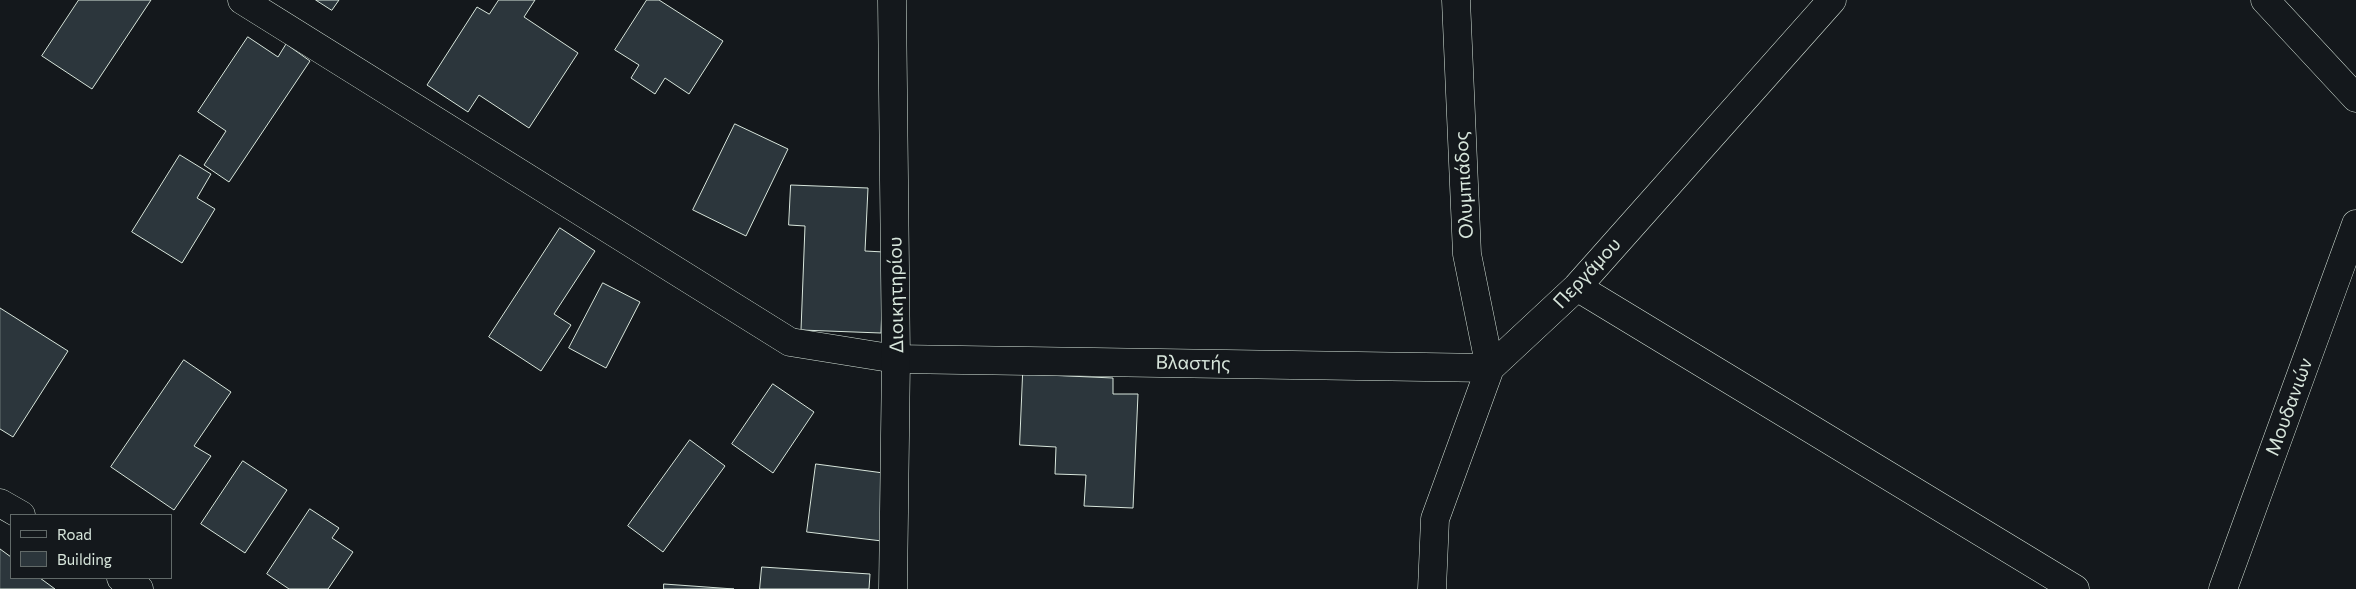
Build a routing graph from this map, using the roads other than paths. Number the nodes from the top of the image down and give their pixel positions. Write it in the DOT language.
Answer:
graph roads {
  1 [pos="242,0"];
  2 [pos="892,0"];
  3 [pos="1456,0"];
  4 [pos="1832,0"];
  5 [pos="2265,0"];
  6 [pos="2356,98"];
  7 [pos="2356,224"];
  8 [pos="1577,287"];
  9 [pos="896,359"];
  10 [pos="1490,368"];
  11 [pos="0,502"];
  12 [pos="18,514"];
  13 [pos="123,579"];
  14 [pos="140,589"];
  15 [pos="893,589"];
  16 [pos="1432,589"];
  17 [pos="2075,589"];
  18 [pos="2223,589"];
  1 -- 9 [label="street, Βλαστής"];
  2 -- 9 [label="street, Διοικητηρίου"];
  3 -- 10 [label="street, Ολυμπιάδος"];
  4 -- 8 [label="street, Περγάμου"];
  5 -- 6 [label="street"];
  7 -- 18 [label="street, Μουδανιών"];
  8 -- 10 [label="street, Περγάμου"];
  8 -- 17 [label="street"];
  9 -- 10 [label="street, Βλαστής"];
  9 -- 15 [label="street, Διοικητηρίου"];
  10 -- 16 [label="street, Περγάμου"];
  11 -- 12 [label="street"];
  13 -- 14 [label="street"];
}
